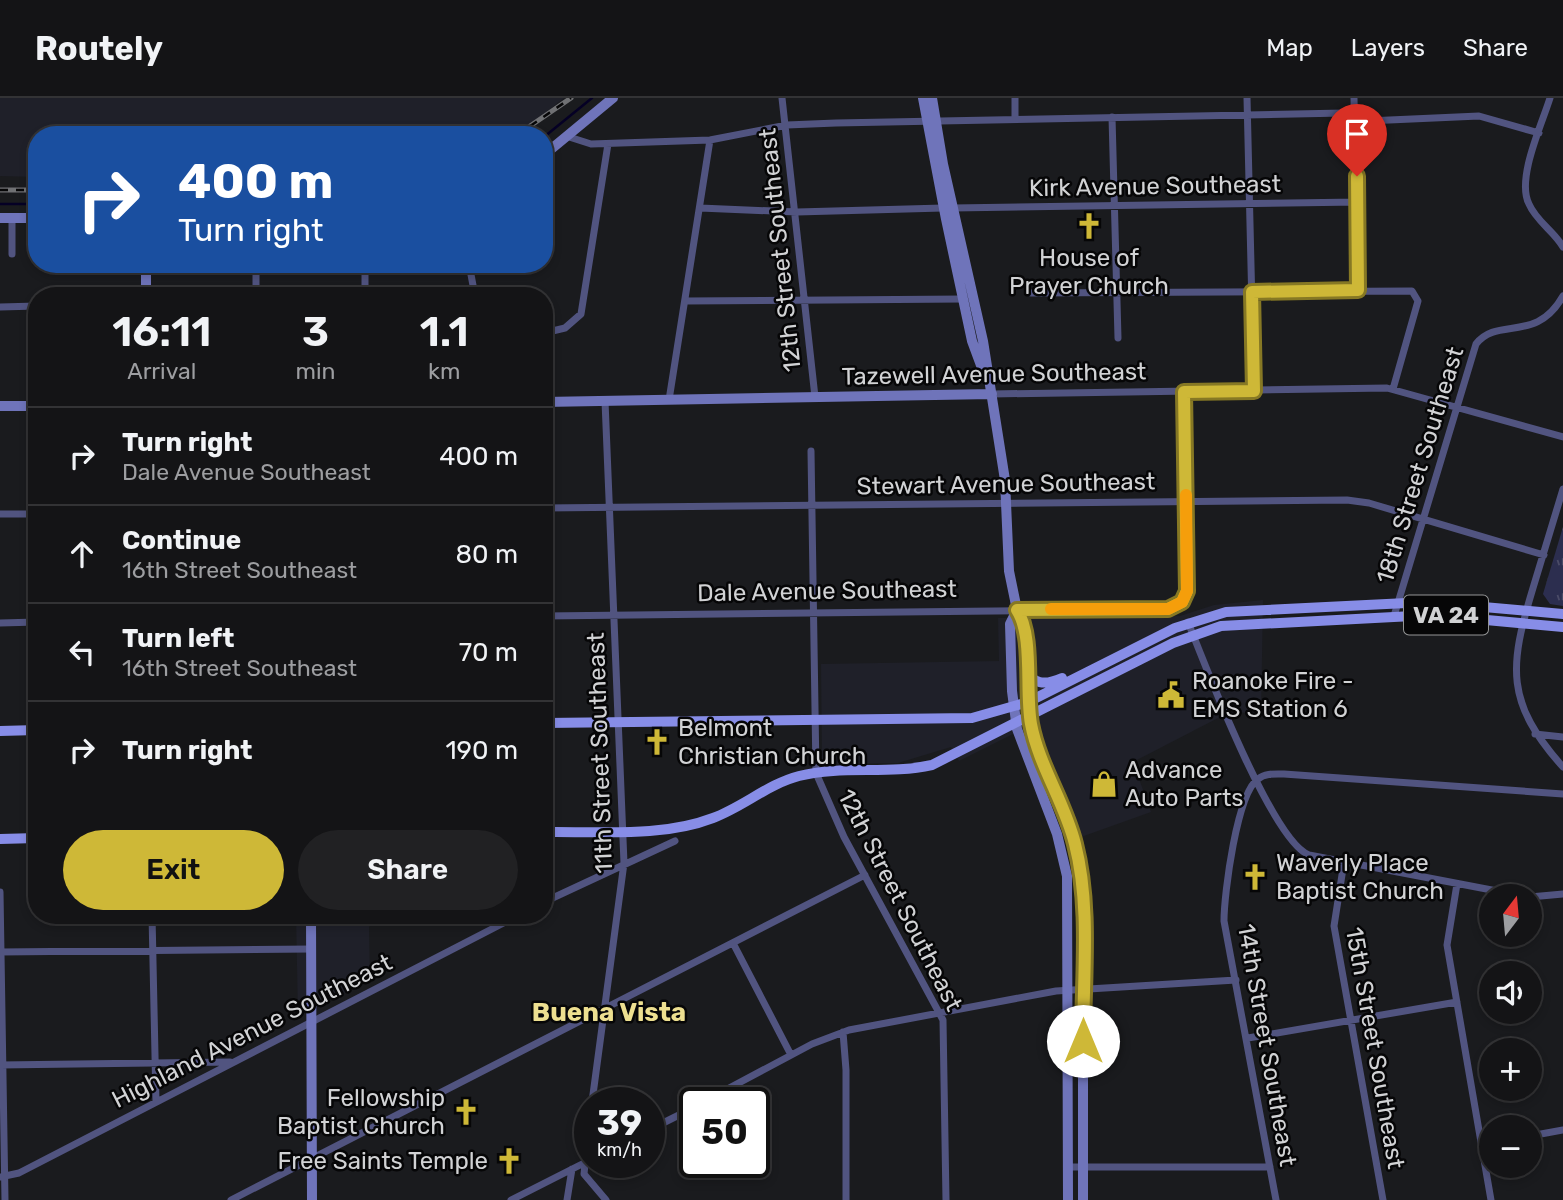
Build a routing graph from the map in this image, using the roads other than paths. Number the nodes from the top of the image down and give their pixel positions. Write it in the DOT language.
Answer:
graph roads {
  1 [pos="612,98"];
  2 [pos="782,98"];
  3 [pos="923,98"];
  4 [pos="932,98"];
  5 [pos="1015,98"];
  6 [pos="1247,98"];
  7 [pos="1354,98"];
  8 [pos="1550,98"];
  9 [pos="1247,115"];
  10 [pos="1112,117"];
  11 [pos="1355,117"];
  12 [pos="1015,119"];
  13 [pos="930,120"];
  14 [pos="787,125"];
  15 [pos="1539,133"];
  16 [pos="566,136"];
  17 [pos="710,140"];
  18 [pos="608,144"];
  19 [pos="553,147"];
  20 [pos="1358,202"];
  21 [pos="1250,205"];
  22 [pos="1115,207"];
  23 [pos="700,208"];
  24 [pos="948,208"];
  25 [pos="796,212"];
  26 [pos="0,218"];
  27 [pos="12,218"];
  28 [pos="28,218"];
  29 [pos="1563,247"];
  30 [pos="12,254"];
  31 [pos="1358,290"];
  32 [pos="1252,292"];
  33 [pos="1031,293"];
  34 [pos="1116,293"];
  35 [pos="1563,296"];
  36 [pos="806,299"];
  37 [pos="963,299"];
  38 [pos="685,301"];
  39 [pos="28,306"];
  40 [pos="0,307"];
  41 [pos="553,331"];
  42 [pos="1118,338"];
  43 [pos="1393,389"];
  44 [pos="1254,391"];
  45 [pos="1184,392"];
  46 [pos="992,394"];
  47 [pos="815,397"];
  48 [pos="669,400"];
  49 [pos="605,401"];
  50 [pos="553,402"];
  51 [pos="0,406"];
  52 [pos="28,406"];
  53 [pos="1456,407"];
  54 [pos="1563,438"];
  55 [pos="811,451"];
  56 [pos="1563,489"];
  57 [pos="1186,501"];
  58 [pos="1007,503"];
  59 [pos="814,505"];
  60 [pos="553,508"];
  61 [pos="610,508"];
  62 [pos="0,514"];
  63 [pos="28,514"];
  64 [pos="1422,519"];
  65 [pos="1544,555"];
  66 [pos="1398,603"];
  67 [pos="1017,610"];
  68 [pos="1526,610"];
  69 [pos="815,613"];
  70 [pos="1563,614"];
  71 [pos="553,616"];
  72 [pos="615,616"];
  73 [pos="1394,616"];
  74 [pos="28,622"];
  75 [pos="1188,622"];
  76 [pos="1523,622"];
  77 [pos="0,623"];
  78 [pos="1563,626"];
  79 [pos="1193,635"];
  80 [pos="1026,666"];
  81 [pos="1091,670"];
  82 [pos="1028,702"];
  83 [pos="1014,707"];
  84 [pos="1030,716"];
  85 [pos="620,721"];
  86 [pos="816,721"];
  87 [pos="553,723"];
  88 [pos="1017,723"];
  89 [pos="28,730"];
  90 [pos="0,731"];
  91 [pos="1535,734"];
  92 [pos="1563,737"];
  93 [pos="1563,767"];
  94 [pos="816,774"];
  95 [pos="1256,780"];
  96 [pos="1563,794"];
  97 [pos="624,831"];
  98 [pos="553,832"];
  99 [pos="28,838"];
  100 [pos="0,839"];
  101 [pos="675,841"];
  102 [pos="1344,862"];
  103 [pos="624,863"];
  104 [pos="865,875"];
  105 [pos="1457,884"];
  106 [pos="1479,888"];
  107 [pos="0,892"];
  108 [pos="1563,896"];
  109 [pos="1542,897"];
  110 [pos="553,898"];
  111 [pos="152,924"];
  112 [pos="311,924"];
  113 [pos="501,924"];
  114 [pos="733,943"];
  115 [pos="152,949"];
  116 [pos="312,949"];
  117 [pos="0,952"];
  118 [pos="1236,980"];
  119 [pos="1069,990"];
  120 [pos="1083,990"];
  121 [pos="1457,1002"];
  122 [pos="606,1008"];
  123 [pos="940,1013"];
  124 [pos="311,1021"];
  125 [pos="1350,1021"];
  126 [pos="843,1031"];
  127 [pos="1248,1038"];
  128 [pos="791,1055"];
  129 [pos="233,1062"];
  130 [pos="155,1063"];
  131 [pos="1,1065"];
  132 [pos="594,1087"];
  133 [pos="731,1087"];
  134 [pos="156,1102"];
  135 [pos="1563,1130"];
  136 [pos="1479,1132"];
  137 [pos="1542,1134"];
  138 [pos="312,1158"];
  139 [pos="1068,1167"];
  140 [pos="1083,1167"];
  141 [pos="1270,1167"];
  142 [pos="572,1169"];
  143 [pos="2,1177"];
  144 [pos="586,1178"];
  145 [pos="1486,1178"];
  146 [pos="5,1200"];
  147 [pos="231,1200"];
  148 [pos="312,1200"];
  149 [pos="511,1200"];
  150 [pos="567,1200"];
  151 [pos="606,1200"];
  152 [pos="846,1200"];
  153 [pos="946,1200"];
  154 [pos="1068,1200"];
  155 [pos="1083,1200"];
  156 [pos="1276,1200"];
  157 [pos="1382,1200"];
  158 [pos="1490,1200"];
  1 -- 16 [label="street"];
  2 -- 14 [label="street, 12th Street Southeast"];
  3 -- 13 [label="street"];
  4 -- 13 [label="street"];
  5 -- 12 [label="street"];
  6 -- 9 [label="street"];
  7 -- 11 [label="street"];
  8 -- 15 [label="street"];
  9 -- 10 [label="street"];
  9 -- 11 [label="street"];
  9 -- 21 [label="street"];
  10 -- 12 [label="street"];
  10 -- 22 [label="street"];
  11 -- 15 [label="street"];
  11 -- 20 [label="street"];
  12 -- 13 [label="street"];
  13 -- 14 [label="street"];
  13 -- 24 [label="street"];
  14 -- 17 [label="street"];
  14 -- 25 [label="street, 12th Street Southeast"];
  15 -- 29 [label="street"];
  16 -- 18 [label="street"];
  16 -- 19 [label="street"];
  17 -- 18 [label="street"];
  17 -- 23 [label="street"];
  18 -- 41 [label="street"];
  20 -- 21 [label="street, Kirk Avenue Southeast"];
  20 -- 31 [label="street"];
  21 -- 22 [label="street, Kirk Avenue Southeast"];
  21 -- 32 [label="street"];
  22 -- 24 [label="street, Kirk Avenue Southeast"];
  22 -- 34 [label="street"];
  23 -- 25 [label="street, Kirk Avenue Southeast"];
  23 -- 38 [label="street"];
  24 -- 25 [label="street, Kirk Avenue Southeast"];
  24 -- 37 [label="street"];
  24 -- 46 [label="street"];
  25 -- 36 [label="street, 12th Street Southeast"];
  26 -- 27 [label="street"];
  27 -- 28 [label="street"];
  27 -- 30 [label="street"];
  31 -- 32 [label="street"];
  31 -- 43 [label="street"];
  32 -- 34 [label="street"];
  32 -- 44 [label="street"];
  33 -- 34 [label="street"];
  34 -- 42 [label="street"];
  35 -- 53 [label="street, 18th Street Southeast"];
  36 -- 37 [label="street"];
  36 -- 38 [label="street"];
  36 -- 47 [label="street, 12th Street Southeast"];
  37 -- 46 [label="street"];
  38 -- 48 [label="street"];
  39 -- 40 [label="street"];
  43 -- 44 [label="street, Tazewell Avenue Southeast"];
  43 -- 53 [label="street, Tazewell Avenue Southeast"];
  44 -- 45 [label="street, Tazewell Avenue Southeast"];
  45 -- 46 [label="street, Tazewell Avenue Southeast"];
  45 -- 57 [label="street"];
  46 -- 47 [label="street, Tazewell Avenue Southeast"];
  46 -- 58 [label="street"];
  47 -- 48 [label="street, Tazewell Avenue Southeast"];
  48 -- 49 [label="street, Tazewell Avenue Southeast"];
  49 -- 50 [label="street, Tazewell Avenue Southeast"];
  49 -- 61 [label="street, 11th Street Southeast"];
  51 -- 52 [label="street"];
  53 -- 54 [label="street, Tazewell Avenue Southeast"];
  53 -- 64 [label="street, 18th Street Southeast"];
  55 -- 59 [label="street, 12th Street Southeast"];
  56 -- 65 [label="street"];
  57 -- 58 [label="street, Stewart Avenue Southeast"];
  57 -- 64 [label="street, Stewart Avenue Southeast"];
  57 -- 67 [label="street, Dale Avenue Southeast"];
  58 -- 59 [label="street, Stewart Avenue Southeast"];
  58 -- 67 [label="street"];
  59 -- 61 [label="street, Stewart Avenue Southeast"];
  59 -- 69 [label="street, 12th Street Southeast"];
  60 -- 61 [label="street, Stewart Avenue Southeast"];
  61 -- 72 [label="street, 11th Street Southeast"];
  62 -- 63 [label="street"];
  64 -- 65 [label="street, Stewart Avenue Southeast"];
  64 -- 66 [label="street, 18th Street Southeast"];
  65 -- 68 [label="street"];
  66 -- 68 [label="main road, VA 24"];
  66 -- 73 [label="street, 18th Street Southeast"];
  66 -- 75 [label="main road, VA 24"];
  67 -- 69 [label="street, Dale Avenue Southeast"];
  67 -- 80 [label="street"];
  67 -- 83 [label="street"];
  68 -- 70 [label="main road, VA 24"];
  68 -- 76 [label="street"];
  69 -- 72 [label="street, Dale Avenue Southeast"];
  69 -- 86 [label="street, 12th Street Southeast"];
  71 -- 72 [label="street, Dale Avenue Southeast"];
  72 -- 85 [label="street, 11th Street Southeast"];
  73 -- 76 [label="main road, VA 24"];
  73 -- 79 [label="main road, VA 24"];
  74 -- 77 [label="street"];
  75 -- 79 [label="street"];
  75 -- 81 [label="main road, VA 24"];
  76 -- 78 [label="main road, VA 24"];
  76 -- 91 [label="street"];
  79 -- 84 [label="main road, VA 24"];
  79 -- 95 [label="street"];
  80 -- 81 [label="main road"];
  80 -- 82 [label="street"];
  81 -- 82 [label="main road, VA 24"];
  82 -- 83 [label="main road, VA 24"];
  82 -- 84 [label="street"];
  83 -- 86 [label="main road, VA 24"];
  83 -- 88 [label="street"];
  84 -- 88 [label="main road, VA 24"];
  84 -- 120 [label="street"];
  85 -- 86 [label="main road, VA 24"];
  85 -- 87 [label="main road, VA 24"];
  85 -- 97 [label="street, 11th Street Southeast"];
  86 -- 94 [label="street, 12th Street Southeast"];
  88 -- 94 [label="main road, VA 24"];
  88 -- 119 [label="street"];
  89 -- 90 [label="main road"];
  91 -- 92 [label="street"];
  91 -- 93 [label="street"];
  94 -- 97 [label="main road, VA 24"];
  94 -- 104 [label="street, 12th Street Southeast"];
  95 -- 96 [label="street"];
  95 -- 102 [label="street"];
  95 -- 118 [label="street, 14th Street Southeast"];
  97 -- 98 [label="main road, VA 24"];
  97 -- 103 [label="street, 11th Street Southeast"];
  99 -- 100 [label="main road"];
  101 -- 103 [label="street"];
  102 -- 105 [label="street"];
  102 -- 125 [label="street, 15th Street Southeast"];
  103 -- 110 [label="street"];
  103 -- 122 [label="street, 11th Street Southeast"];
  104 -- 114 [label="street"];
  104 -- 123 [label="street, 12th Street Southeast"];
  105 -- 106 [label="street"];
  105 -- 121 [label="street"];
  107 -- 117 [label="street"];
  108 -- 109 [label="street"];
  111 -- 115 [label="street"];
  112 -- 116 [label="street"];
  113 -- 124 [label="street, Highland Avenue Southeast"];
  114 -- 122 [label="street"];
  114 -- 128 [label="street"];
  115 -- 116 [label="street"];
  115 -- 117 [label="street"];
  115 -- 130 [label="street"];
  116 -- 124 [label="street"];
  117 -- 131 [label="street"];
  118 -- 120 [label="street"];
  118 -- 127 [label="street, 14th Street Southeast"];
  119 -- 120 [label="street"];
  119 -- 123 [label="street"];
  119 -- 139 [label="street"];
  120 -- 140 [label="street"];
  121 -- 125 [label="street"];
  121 -- 136 [label="street"];
  122 -- 132 [label="street, 11th Street Southeast"];
  122 -- 138 [label="street"];
  123 -- 126 [label="street"];
  123 -- 153 [label="street, 12th Street Southeast"];
  124 -- 129 [label="street, Highland Avenue Southeast"];
  124 -- 138 [label="street"];
  125 -- 127 [label="street"];
  125 -- 157 [label="street, 15th Street Southeast"];
  126 -- 128 [label="street"];
  126 -- 152 [label="street"];
  127 -- 141 [label="street, 14th Street Southeast"];
  128 -- 133 [label="street"];
  129 -- 130 [label="street"];
  129 -- 134 [label="street, Highland Avenue Southeast"];
  130 -- 131 [label="street"];
  130 -- 134 [label="street"];
  131 -- 143 [label="street"];
  134 -- 143 [label="street, Highland Avenue Southeast"];
  135 -- 137 [label="street"];
  138 -- 147 [label="street"];
  138 -- 148 [label="street"];
  139 -- 140 [label="street"];
  139 -- 154 [label="street"];
  140 -- 141 [label="street"];
  140 -- 155 [label="street"];
  141 -- 156 [label="street, 14th Street Southeast"];
  142 -- 149 [label="street"];
  142 -- 150 [label="street"];
  143 -- 146 [label="street"];
  144 -- 151 [label="street"];
  145 -- 158 [label="street"];
}
